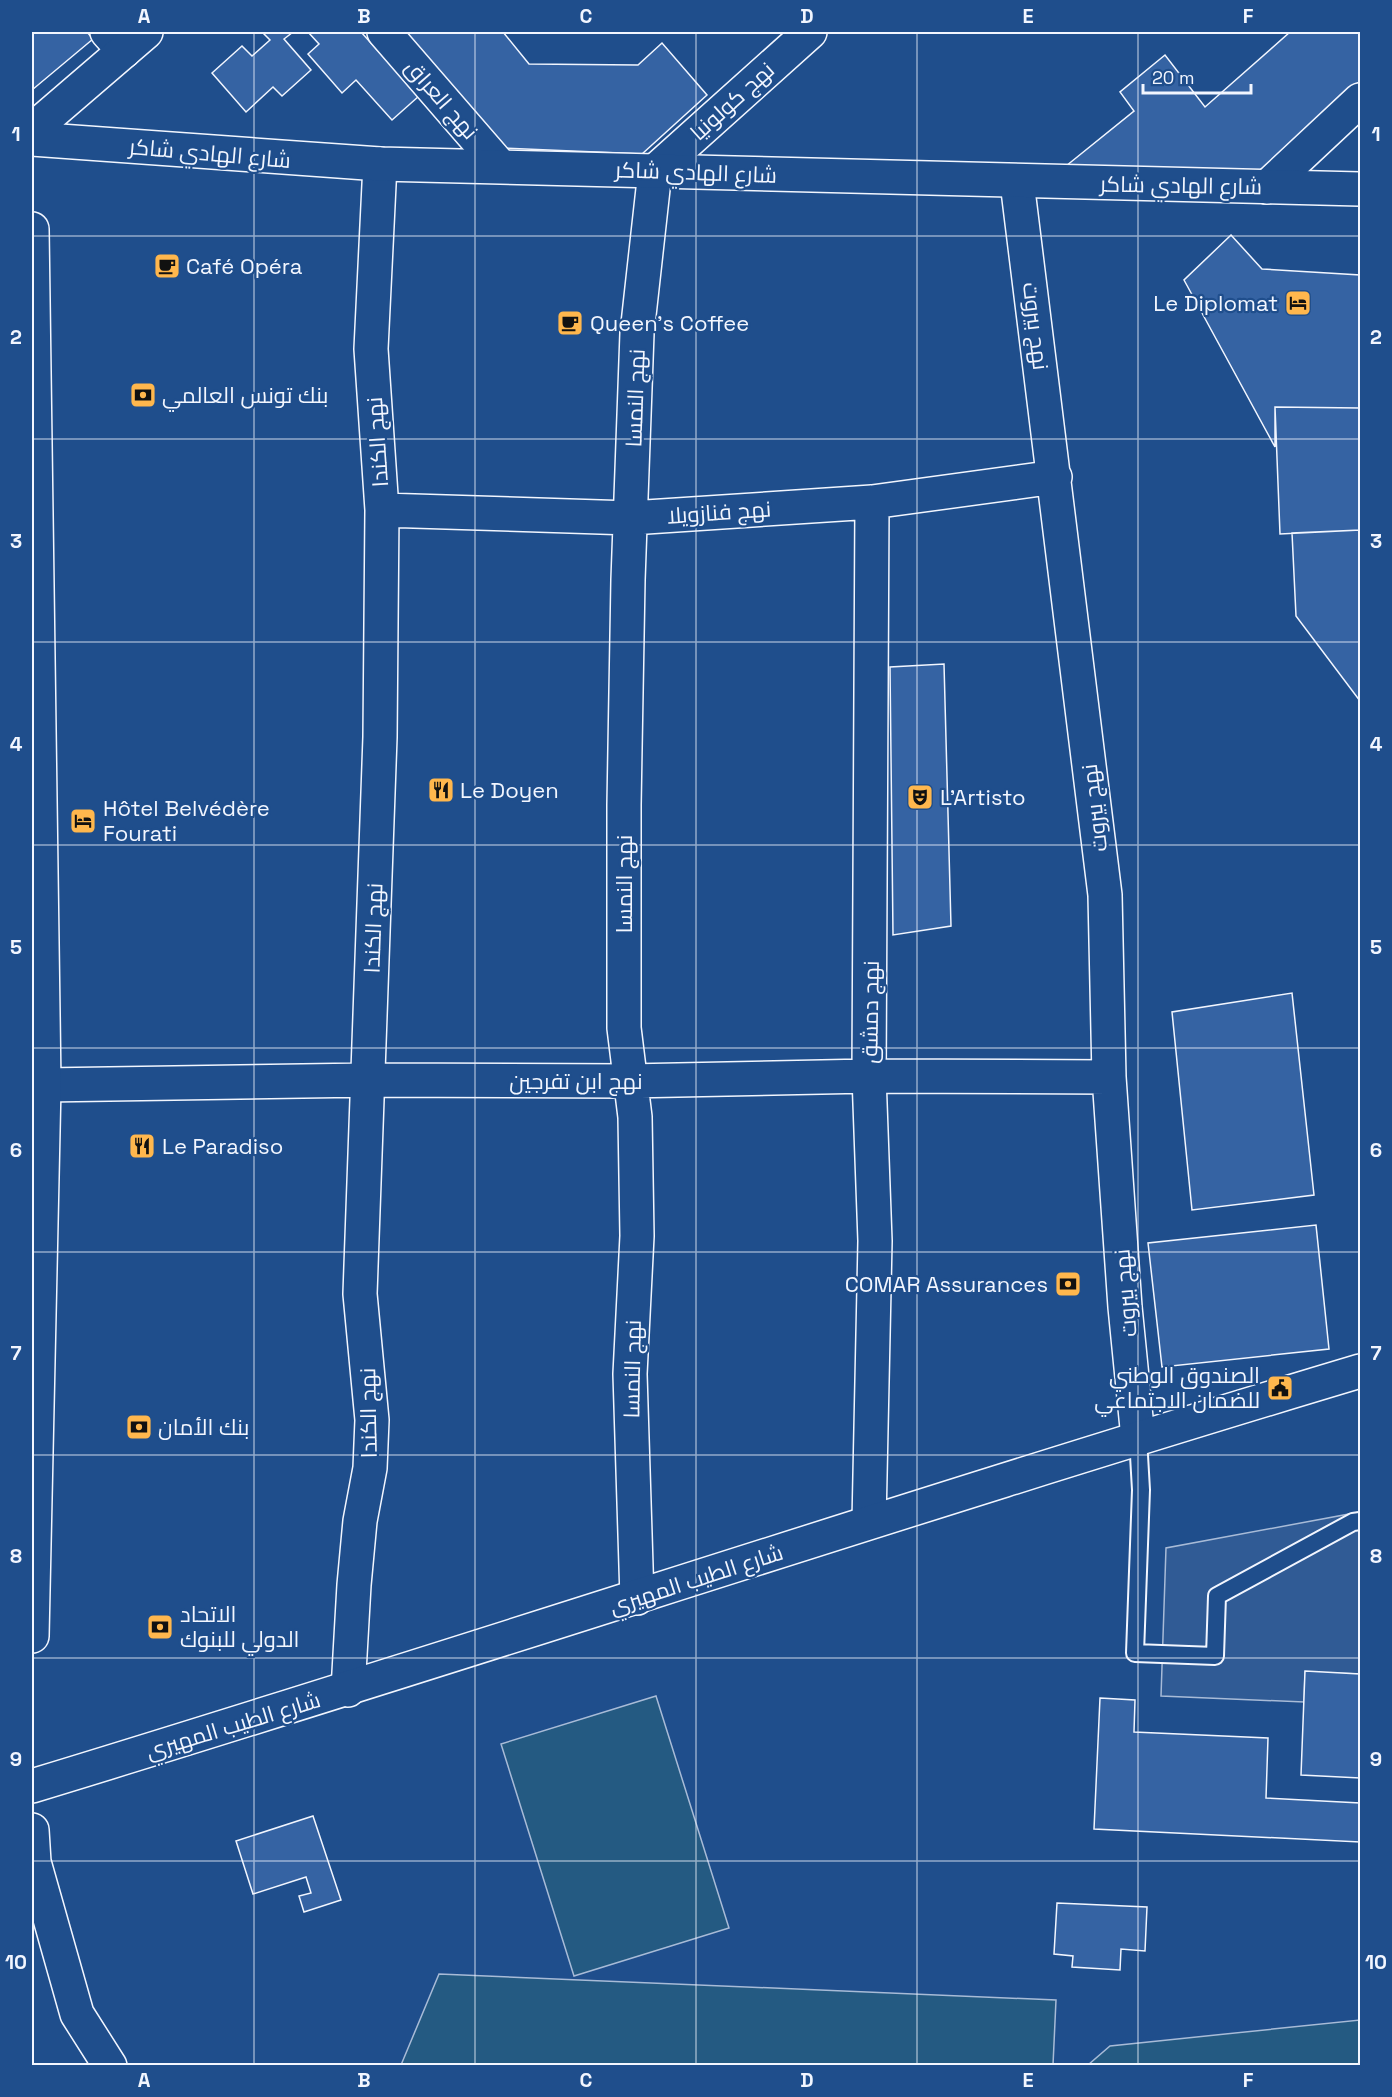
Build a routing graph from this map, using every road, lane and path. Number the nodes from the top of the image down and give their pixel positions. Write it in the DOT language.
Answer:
graph roads {
  1 [pos="384,32"];
  2 [pos="810,32"];
  3 [pos="126,38"];
  4 [pos="1360,100"];
  5 [pos="32,130"];
  6 [pos="32,139"];
  7 [pos="380,164"];
  8 [pos="500,166"];
  9 [pos="655,171"];
  10 [pos="1017,182"];
  11 [pos="1267,187"];
  12 [pos="1360,189"];
  13 [pos="32,239"];
  14 [pos="1055,477"];
  15 [pos="872,502"];
  16 [pos="382,510"];
  17 [pos="631,518"];
  18 [pos="869,1076"];
  19 [pos="1109,1077"];
  20 [pos="367,1080"];
  21 [pos="629,1081"];
  22 [pos="44,1085"];
  23 [pos="1360,1371"];
  24 [pos="1138,1438"];
  25 [pos="1360,1521"];
  26 [pos="869,1522"];
  27 [pos="637,1598"];
  28 [pos="32,1636"];
  29 [pos="348,1690"];
  30 [pos="32,1786"];
  31 [pos="32,1830"];
  32 [pos="33,1867"];
  33 [pos="110,2066"];
  1 -- 8 [label="street, نهج العراق"];
  2 -- 9 [label="street, نهج كولونيا"];
  3 -- 5 [label="street"];
  4 -- 11 [label="street"];
  6 -- 7 [label="street, شارع الهادي شاكر"];
  7 -- 8 [label="street, شارع الهادي شاكر"];
  7 -- 16 [label="street, نهج الكندا"];
  8 -- 9 [label="street, شارع الهادي شاكر"];
  9 -- 10 [label="street, شارع الهادي شاكر"];
  9 -- 17 [label="street, نهج النمسا"];
  10 -- 11 [label="street, شارع الهادي شاكر"];
  10 -- 14 [label="street, نهج بيروت"];
  11 -- 12 [label="street, شارع الهادي شاكر"];
  13 -- 22 [label="street"];
  14 -- 15 [label="street, نهج فنازويلا"];
  14 -- 19 [label="street, نهج بيروت"];
  15 -- 17 [label="street, نهج فنازويلا"];
  15 -- 18 [label="street, نهج دمشق"];
  16 -- 17 [label="street, نهج فنازويلا"];
  16 -- 20 [label="street, نهج الكندا"];
  17 -- 21 [label="street, نهج النمسا"];
  18 -- 19 [label="street, نهج ابن تفرجين"];
  18 -- 21 [label="street, نهج ابن تفرجين"];
  18 -- 26 [label="street, نهج دمشق"];
  19 -- 24 [label="street, نهج بيروت"];
  20 -- 21 [label="street, نهج ابن تفرجين"];
  20 -- 22 [label="street, نهج ابن تفرجين"];
  20 -- 29 [label="street, نهج الكندا"];
  21 -- 27 [label="street, نهج النمسا"];
  22 -- 28 [label="street"];
  23 -- 24 [label="street, شارع الطيب المهيري"];
  24 -- 25 [label="lane"];
  24 -- 26 [label="street, شارع الطيب المهيري"];
  26 -- 27 [label="street, شارع الطيب المهيري"];
  27 -- 29 [label="street, شارع الطيب المهيري"];
  29 -- 30 [label="street, شارع الطيب المهيري"];
  31 -- 32 [label="street"];
  32 -- 33 [label="street"];
}
